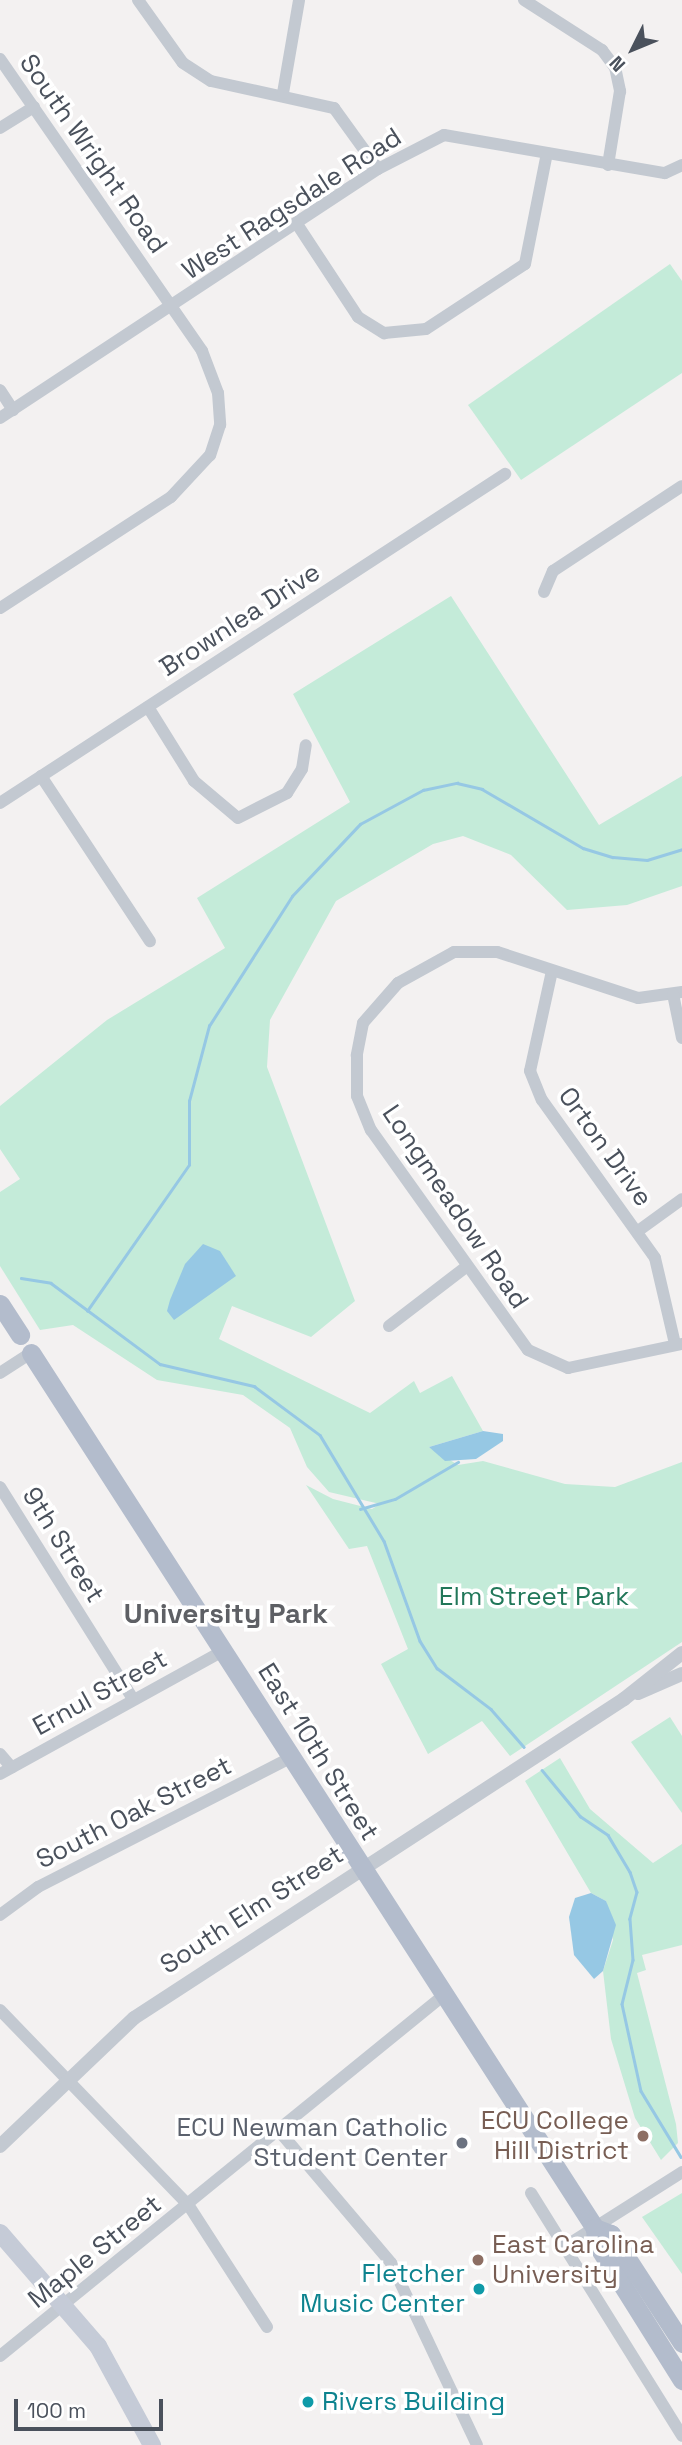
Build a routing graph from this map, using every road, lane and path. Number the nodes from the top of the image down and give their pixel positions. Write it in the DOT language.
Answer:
graph roads {
  1 [pos="138,0"];
  2 [pos="299,0"];
  3 [pos="524,0"];
  4 [pos="0,59"];
  5 [pos="283,93"];
  6 [pos="34,107"];
  7 [pos="0,128"];
  8 [pos="547,153"];
  9 [pos="608,164"];
  10 [pos="682,164"];
  11 [pos="378,169"];
  12 [pos="298,224"];
  13 [pos="173,309"];
  14 [pos="0,390"];
  15 [pos="13,410"];
  16 [pos="0,418"];
  17 [pos="505,474"];
  18 [pos="682,486"];
  19 [pos="544,592"];
  20 [pos="0,608"];
  21 [pos="148,707"];
  22 [pos="306,746"];
  23 [pos="41,776"];
  24 [pos="0,803"];
  25 [pos="150,941"];
  26 [pos="552,971"];
  27 [pos="678,993"];
  28 [pos="682,1038"];
  29 [pos="682,1199"];
  30 [pos="638,1231"];
  31 [pos="466,1267"];
  32 [pos="0,1304"];
  33 [pos="388,1326"];
  34 [pos="20,1335"];
  35 [pos="678,1344"];
  36 [pos="32,1353"];
  37 [pos="0,1373"];
  38 [pos="0,1487"];
  39 [pos="223,1651"];
  40 [pos="682,1653"];
  41 [pos="667,1663"];
  42 [pos="679,1676"];
  43 [pos="133,1699"];
  44 [pos="624,1699"];
  45 [pos="0,1754"];
  46 [pos="292,1757"];
  47 [pos="6,1771"];
  48 [pos="360,1868"];
  49 [pos="0,1915"];
  50 [pos="444,1995"];
  51 [pos="0,2010"];
  52 [pos="67,2079"];
  53 [pos="280,2132"];
  54 [pos="0,2146"];
  55 [pos="682,2172"];
  56 [pos="531,2193"];
  57 [pos="188,2206"];
  58 [pos="595,2228"];
  59 [pos="0,2233"];
  60 [pos="564,2247"];
  61 [pos="66,2304"];
  62 [pos="267,2327"];
  63 [pos="682,2343"];
  64 [pos="0,2356"];
  65 [pos="682,2380"];
  66 [pos="682,2436"];
  67 [pos="152,2445"];
  68 [pos="477,2445"];
  1 -- 5 [label="street"];
  2 -- 5 [label="street"];
  3 -- 9 [label="street"];
  4 -- 6 [label="street, South Wright Road"];
  5 -- 11 [label="street"];
  6 -- 7 [label="street"];
  6 -- 13 [label="street, South Wright Road"];
  8 -- 9 [label="street, West Ragsdale Road"];
  8 -- 11 [label="street, West Ragsdale Road"];
  8 -- 12 [label="street"];
  9 -- 10 [label="street, West Ragsdale Road"];
  11 -- 12 [label="street, West Ragsdale Road"];
  12 -- 13 [label="street, West Ragsdale Road"];
  13 -- 15 [label="street, West Ragsdale Road"];
  13 -- 20 [label="street, South Wright Road"];
  14 -- 15 [label="street"];
  15 -- 16 [label="street, West Ragsdale Road"];
  17 -- 21 [label="street, Brownlea Drive"];
  18 -- 19 [label="street"];
  21 -- 22 [label="street"];
  21 -- 23 [label="street, Brownlea Drive"];
  23 -- 24 [label="street, Brownlea Drive"];
  23 -- 25 [label="street"];
  26 -- 27 [label="street, Longmeadow Road"];
  26 -- 30 [label="street, Orton Drive"];
  26 -- 31 [label="street, Longmeadow Road"];
  27 -- 28 [label="street"];
  29 -- 30 [label="street"];
  30 -- 35 [label="street, Orton Drive"];
  31 -- 33 [label="street"];
  31 -- 35 [label="street, Longmeadow Road"];
  32 -- 34 [label="main road, East 10th Street"];
  34 -- 36 [label="main road, East 10th Street"];
  36 -- 37 [label="street"];
  36 -- 39 [label="main road, East 10th Street"];
  38 -- 43 [label="street, 9th Street"];
  39 -- 43 [label="street, Ernul Street"];
  39 -- 46 [label="main road, East 10th Street"];
  40 -- 41 [label="street, South Elm Street"];
  41 -- 42 [label="street"];
  41 -- 44 [label="street, South Elm Street"];
  42 -- 44 [label="street, South Elm Street"];
  43 -- 47 [label="street, Ernul Street"];
  44 -- 48 [label="street, South Elm Street"];
  45 -- 47 [label="street"];
  46 -- 48 [label="main road, East 10th Street"];
  46 -- 49 [label="street, South Oak Street"];
  48 -- 50 [label="main road, East 10th Street"];
  48 -- 52 [label="street, South Elm Street"];
  50 -- 53 [label="street, Maple Street"];
  50 -- 58 [label="main road, East 10th Street"];
  51 -- 52 [label="street"];
  52 -- 54 [label="street, South Elm Street"];
  52 -- 57 [label="street"];
  53 -- 57 [label="street, Maple Street"];
  53 -- 68 [label="street"];
  55 -- 58 [label="street"];
  56 -- 60 [label="street"];
  57 -- 61 [label="street, Maple Street"];
  57 -- 62 [label="street"];
  58 -- 60 [label="street"];
  58 -- 63 [label="main road, East 10th Street"];
  58 -- 65 [label="main road, East 10th Street"];
  59 -- 61 [label="main road"];
  60 -- 66 [label="street"];
  61 -- 64 [label="street, Maple Street"];
  61 -- 67 [label="main road"];
}
